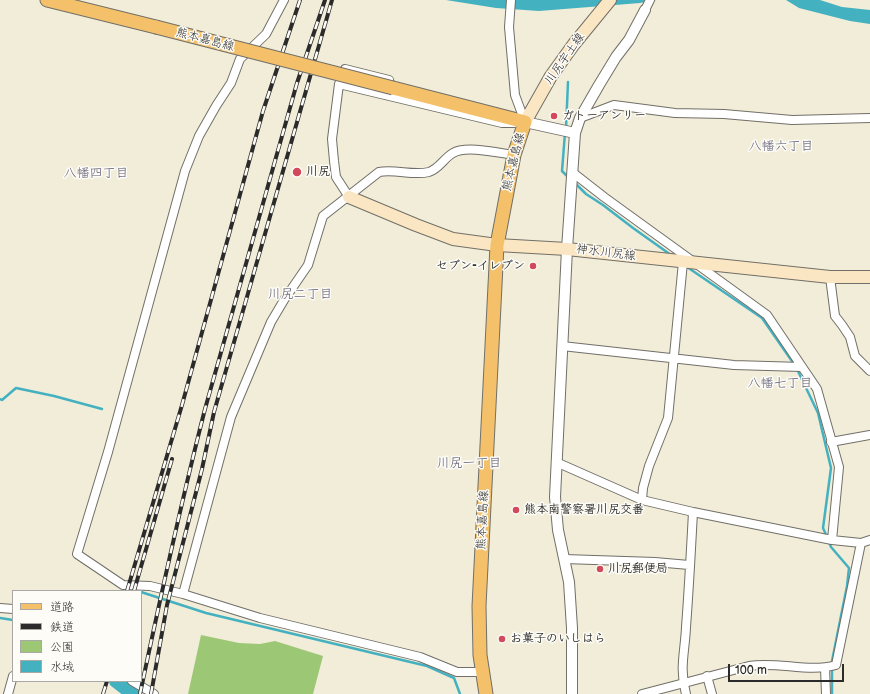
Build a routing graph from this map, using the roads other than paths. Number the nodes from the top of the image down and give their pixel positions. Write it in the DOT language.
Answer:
graph roads {
  1 [pos="47,0"];
  2 [pos="284,0"];
  3 [pos="511,0"];
  4 [pos="610,0"];
  5 [pos="650,0"];
  6 [pos="646,10"];
  7 [pos="339,84"];
  8 [pos="580,118"];
  9 [pos="870,118"];
  10 [pos="525,122"];
  11 [pos="575,133"];
  12 [pos="514,156"];
  13 [pos="572,172"];
  14 [pos="349,197"];
  15 [pos="497,245"];
  16 [pos="567,249"];
  17 [pos="683,262"];
  18 [pos="696,263"];
  19 [pos="830,277"];
  20 [pos="870,277"];
  21 [pos="562,346"];
  22 [pos="674,359"];
  23 [pos="802,367"];
  24 [pos="870,371"];
  25 [pos="870,436"];
  26 [pos="831,442"];
  27 [pos="556,462"];
  28 [pos="642,500"];
  29 [pos="694,512"];
  30 [pos="832,540"];
  31 [pos="870,540"];
  32 [pos="861,543"];
  33 [pos="564,559"];
  34 [pos="690,565"];
  35 [pos="124,585"];
  36 [pos="117,590"];
  37 [pos="183,594"];
  38 [pos="0,608"];
  39 [pos="12,609"];
  40 [pos="825,668"];
  41 [pos="483,672"];
  42 [pos="707,676"];
  43 [pos="12,680"];
  44 [pos="134,682"];
  45 [pos="683,683"];
  46 [pos="8,694"];
  47 [pos="154,694"];
  48 [pos="486,694"];
  49 [pos="572,694"];
  50 [pos="642,694"];
  51 [pos="686,694"];
  52 [pos="712,694"];
  53 [pos="826,694"];
  1 -- 10 [label="main road, 熊本嘉島線, bridge"];
  2 -- 35 [label="street"];
  3 -- 10 [label="street"];
  4 -- 10 [label="main road, 川尻宇土線"];
  5 -- 6 [label="street"];
  6 -- 8 [label="street"];
  7 -- 10 [label="street"];
  7 -- 10 [label="street"];
  7 -- 14 [label="street"];
  8 -- 9 [label="street"];
  8 -- 11 [label="street"];
  10 -- 11 [label="street"];
  10 -- 12 [label="main road, 熊本嘉島線"];
  11 -- 13 [label="street"];
  12 -- 14 [label="street"];
  12 -- 15 [label="main road, 熊本嘉島線"];
  13 -- 16 [label="street"];
  13 -- 18 [label="street"];
  14 -- 15 [label="main road, 神水川尻線"];
  14 -- 37 [label="street"];
  15 -- 16 [label="main road, 神水川尻線"];
  15 -- 41 [label="main road, 熊本嘉島線"];
  16 -- 17 [label="main road, 神水川尻線"];
  16 -- 21 [label="street"];
  17 -- 18 [label="main road, 神水川尻線"];
  17 -- 22 [label="street"];
  18 -- 19 [label="main road, 神水川尻線"];
  18 -- 23 [label="street"];
  19 -- 20 [label="main road, 神水川尻線"];
  19 -- 24 [label="street"];
  21 -- 22 [label="street"];
  21 -- 27 [label="street"];
  22 -- 23 [label="street"];
  22 -- 28 [label="street"];
  23 -- 26 [label="street"];
  25 -- 26 [label="street"];
  26 -- 30 [label="street"];
  27 -- 28 [label="street"];
  27 -- 33 [label="street"];
  28 -- 29 [label="street"];
  29 -- 30 [label="street"];
  29 -- 34 [label="street"];
  30 -- 32 [label="street"];
  31 -- 32 [label="street"];
  32 -- 40 [label="street"];
  33 -- 34 [label="street"];
  33 -- 49 [label="street"];
  34 -- 45 [label="street"];
  35 -- 36 [label="street"];
  35 -- 37 [label="street"];
  37 -- 41 [label="street"];
  38 -- 39 [label="street"];
  40 -- 42 [label="street"];
  40 -- 53 [label="street"];
  41 -- 48 [label="main road, 熊本嘉島線"];
  42 -- 45 [label="street"];
  42 -- 52 [label="street"];
  43 -- 46 [label="street"];
  44 -- 47 [label="street"];
  45 -- 50 [label="street"];
  45 -- 51 [label="street"];
}
